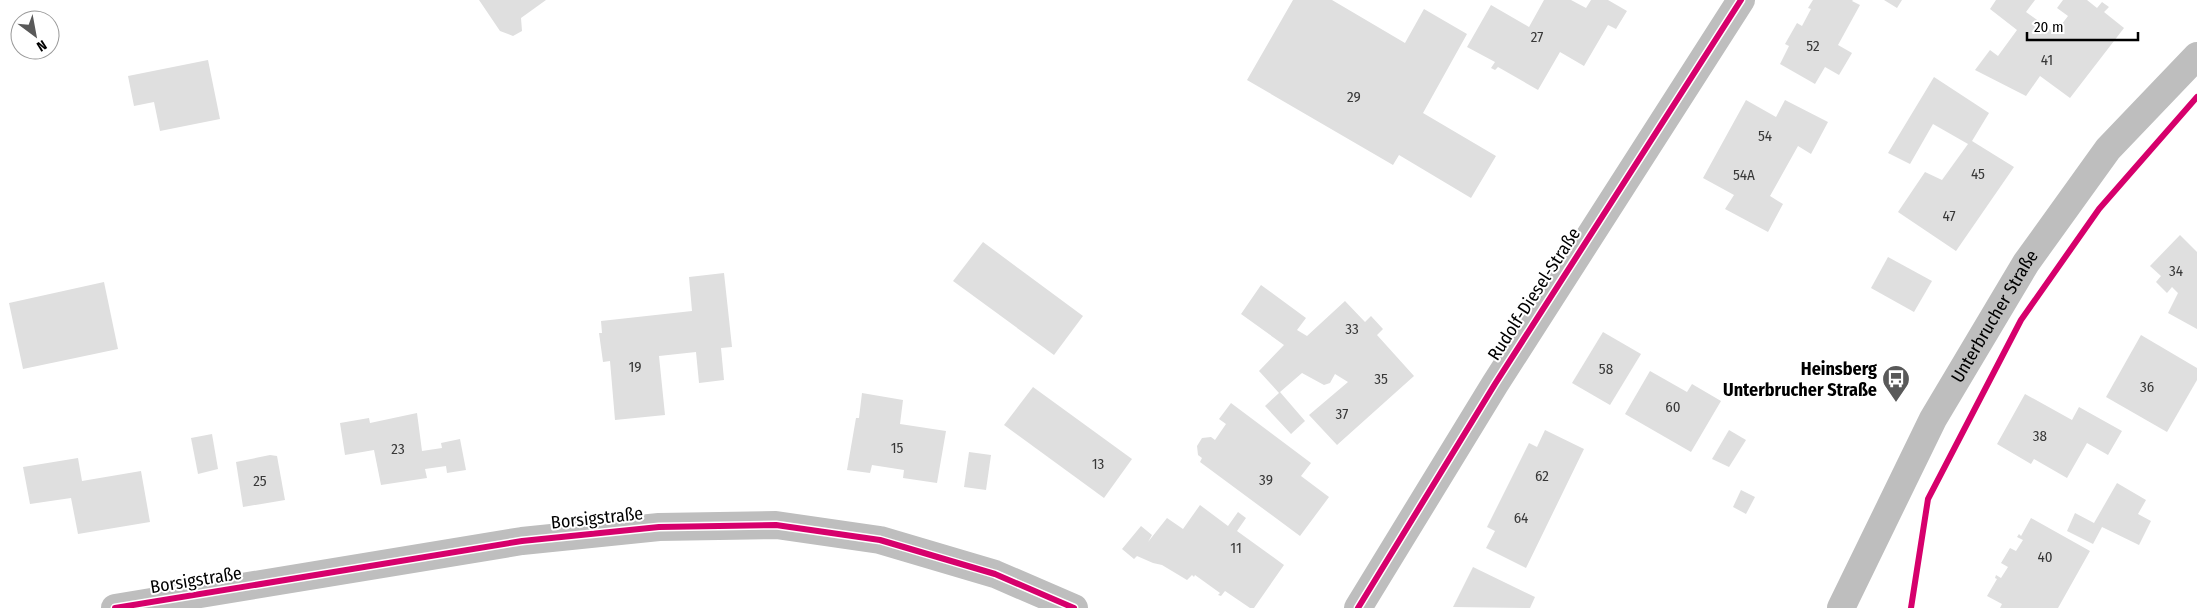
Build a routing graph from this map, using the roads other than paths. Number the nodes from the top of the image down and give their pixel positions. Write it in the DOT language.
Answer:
graph roads {
  1 [pos="1741,0"];
  2 [pos="2194,66"];
  3 [pos="115,608"];
  4 [pos="1074,608"];
  5 [pos="1358,608"];
  6 [pos="1841,608"];
  1 -- 5 [label="street, Rudolf-Diesel-Straße"];
  2 -- 6 [label="street, Unterbrucher Straße"];
  3 -- 4 [label="street, Borsigstraße"];
}
